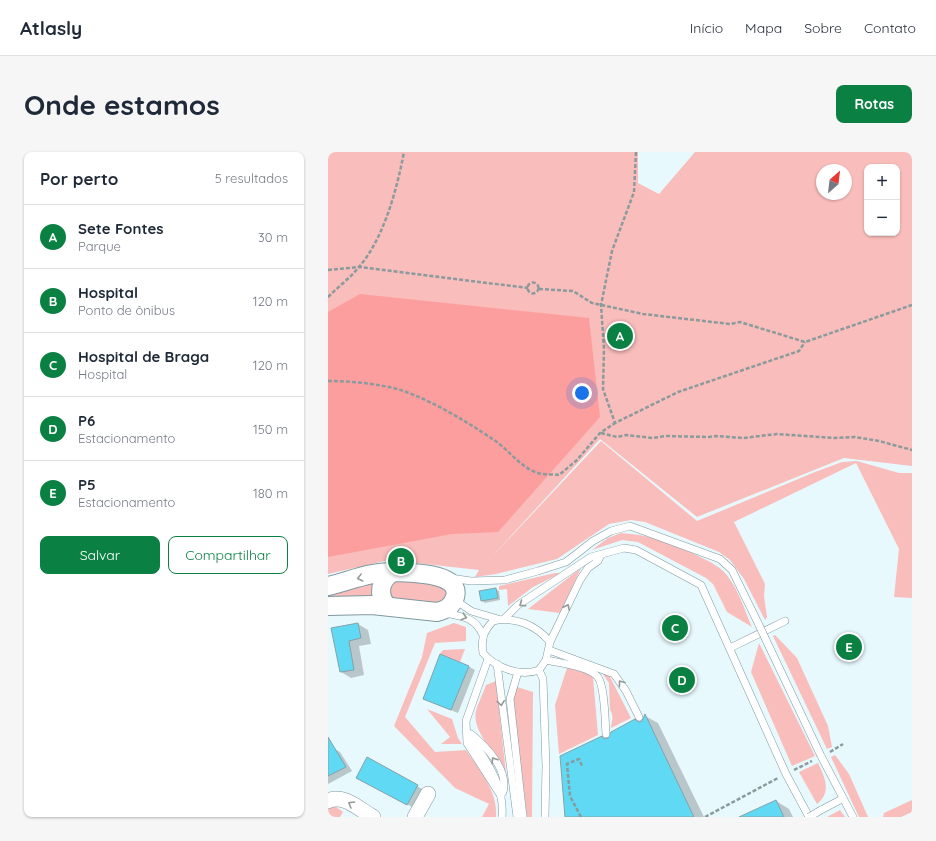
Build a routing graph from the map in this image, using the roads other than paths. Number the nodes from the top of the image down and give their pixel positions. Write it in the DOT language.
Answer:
graph roads {
  1 [pos="601,555"];
  2 [pos="393,572"];
  3 [pos="443,578"];
  4 [pos="471,581"];
  5 [pos="328,586"];
  6 [pos="455,597"];
  7 [pos="328,606"];
  8 [pos="387,606"];
  9 [pos="437,612"];
  10 [pos="503,619"];
  11 [pos="785,621"];
  12 [pos="483,634"];
  13 [pos="550,642"];
  14 [pos="730,648"];
  15 [pos="549,650"];
  16 [pos="488,659"];
  17 [pos="546,660"];
  18 [pos="497,664"];
  19 [pos="539,670"];
  20 [pos="518,672"];
  21 [pos="639,717"];
  22 [pos="467,731"];
  23 [pos="606,734"];
  24 [pos="428,794"];
  25 [pos="501,796"];
  26 [pos="842,799"];
  27 [pos="328,801"];
  28 [pos="373,817"];
  29 [pos="415,817"];
  30 [pos="502,817"];
  31 [pos="517,817"];
  32 [pos="522,817"];
  33 [pos="545,817"];
  34 [pos="809,817"];
  35 [pos="853,817"];
  1 -- 10 [label="lane, one-way"];
  13 -- 1 [label="lane, one-way"];
  1 -- 14 [label="lane"];
  2 -- 3 [label="street"];
  2 -- 5 [label="street, one-way"];
  2 -- 8 [label="street"];
  3 -- 4 [label="lane"];
  3 -- 6 [label="street"];
  4 -- 6 [label="lane"];
  4 -- 26 [label="lane, bridge"];
  6 -- 9 [label="street"];
  6 -- 10 [label="lane"];
  7 -- 8 [label="street"];
  8 -- 9 [label="street"];
  9 -- 12 [label="lane, one-way"];
  10 -- 12 [label="lane"];
  10 -- 13 [label="lane"];
  11 -- 14 [label="lane"];
  12 -- 16 [label="lane"];
  13 -- 15 [label="lane"];
  14 -- 34 [label="lane"];
  15 -- 17 [label="lane"];
  21 -- 15 [label="lane, one-way"];
  16 -- 18 [label="lane"];
  16 -- 22 [label="lane"];
  17 -- 19 [label="lane"];
  17 -- 23 [label="lane"];
  18 -- 20 [label="lane"];
  18 -- 31 [label="lane, one-way"];
  19 -- 20 [label="lane"];
  19 -- 33 [label="lane"];
  20 -- 32 [label="lane"];
  22 -- 25 [label="lane"];
  25 -- 22 [label="lane, one-way"];
  24 -- 29 [label="street"];
  25 -- 30 [label="lane"];
  26 -- 34 [label="lane, bridge"];
  26 -- 35 [label="lane"];
  28 -- 27 [label="street, one-way"];
}
